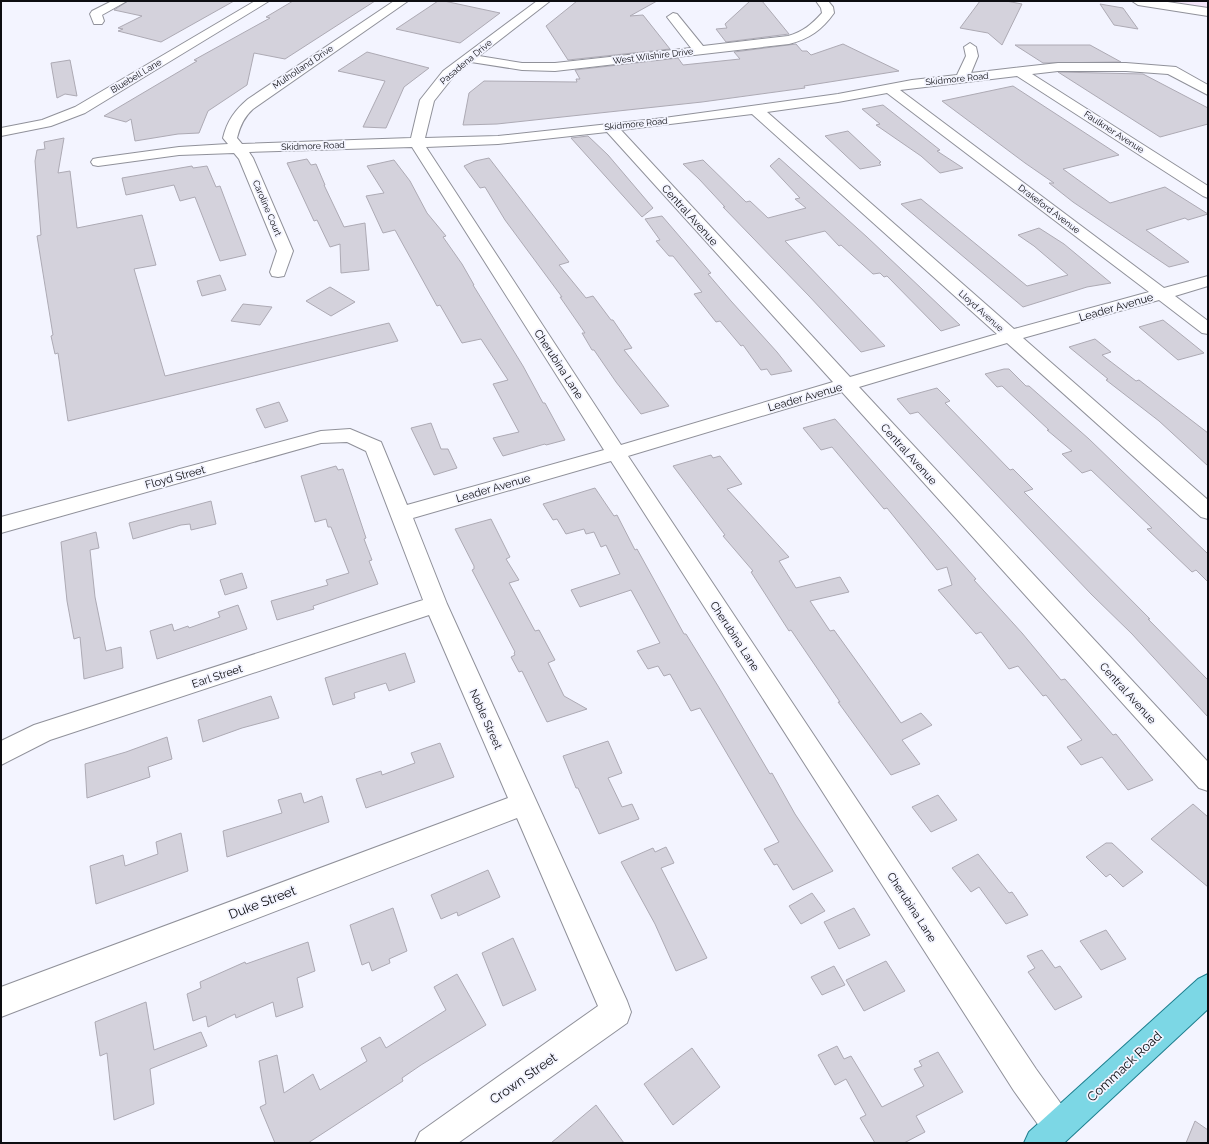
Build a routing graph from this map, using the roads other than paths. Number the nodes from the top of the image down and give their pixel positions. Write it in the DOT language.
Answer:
graph roads {
  1 [pos="121,1"];
  2 [pos="263,1"];
  3 [pos="402,1"];
  4 [pos="544,1"];
  5 [pos="822,1"];
  6 [pos="1138,1"];
  7 [pos="1208,12"];
  8 [pos="673,17"];
  9 [pos="98,21"];
  10 [pos="970,47"];
  11 [pos="699,50"];
  12 [pos="468,58"];
  13 [pos="1020,72"];
  14 [pos="961,80"];
  15 [pos="889,88"];
  16 [pos="1208,91"];
  17 [pos="755,109"];
  18 [pos="610,127"];
  19 [pos="1,132"];
  20 [pos="417,143"];
  21 [pos="237,148"];
  22 [pos="98,162"];
  23 [pos="1208,193"];
  24 [pos="278,272"];
  25 [pos="1208,280"];
  26 [pos="1162,294"];
  27 [pos="1208,329"];
  28 [pos="1010,336"];
  29 [pos="846,385"];
  30 [pos="350,435"];
  31 [pos="616,453"];
  32 [pos="1208,512"];
  33 [pos="401,514"];
  34 [pos="1,525"];
  35 [pos="436,604"];
  36 [pos="1,754"];
  37 [pos="1208,780"];
  38 [pos="523,804"];
  39 [pos="1208,989"];
  40 [pos="1,1002"];
  41 [pos="616,1012"];
  42 [pos="1049,1134"];
  43 [pos="431,1143"];
  1 -- 9 [label="street"];
  2 -- 19 [label="street, Bluebell Lane"];
  3 -- 21 [label="street, Mulholland Drive"];
  4 -- 12 [label="street, Pasadena Drive"];
  5 -- 11 [label="street, West Wilshire Drive"];
  6 -- 7 [label="street"];
  8 -- 11 [label="street"];
  10 -- 14 [label="street"];
  11 -- 12 [label="street, West Wilshire Drive"];
  12 -- 20 [label="street, Pasadena Drive"];
  13 -- 14 [label="street, Skidmore Road"];
  13 -- 16 [label="street, Skidmore Road"];
  13 -- 23 [label="street, Faulkner Avenue"];
  14 -- 15 [label="street, Skidmore Road"];
  15 -- 17 [label="street, Skidmore Road"];
  15 -- 26 [label="street, Drakeford Avenue"];
  17 -- 18 [label="street, Skidmore Road"];
  17 -- 28 [label="street, Lloyd Avenue"];
  18 -- 20 [label="street, Skidmore Road"];
  18 -- 29 [label="street, Central Avenue"];
  20 -- 21 [label="street, Skidmore Road"];
  20 -- 31 [label="street, Cherubina Lane"];
  21 -- 22 [label="street, Skidmore Road"];
  21 -- 24 [label="street, Caroline Court"];
  25 -- 26 [label="street, Leader Avenue"];
  26 -- 27 [label="street, Drakeford Avenue"];
  26 -- 28 [label="street, Leader Avenue"];
  28 -- 29 [label="street, Leader Avenue"];
  28 -- 32 [label="street, Lloyd Avenue"];
  29 -- 31 [label="street, Leader Avenue"];
  29 -- 37 [label="street, Central Avenue"];
  30 -- 33 [label="street, Noble Street"];
  30 -- 34 [label="street, Floyd Street"];
  31 -- 33 [label="street, Leader Avenue"];
  31 -- 42 [label="street, Cherubina Lane"];
  33 -- 35 [label="street, Noble Street"];
  35 -- 36 [label="street, Earl Street"];
  35 -- 38 [label="street, Noble Street"];
  38 -- 40 [label="street, Duke Street"];
  38 -- 41 [label="street, Noble Street"];
  39 -- 42 [label="main road, Commack Road"];
  41 -- 43 [label="street, Crown Street"];
}
